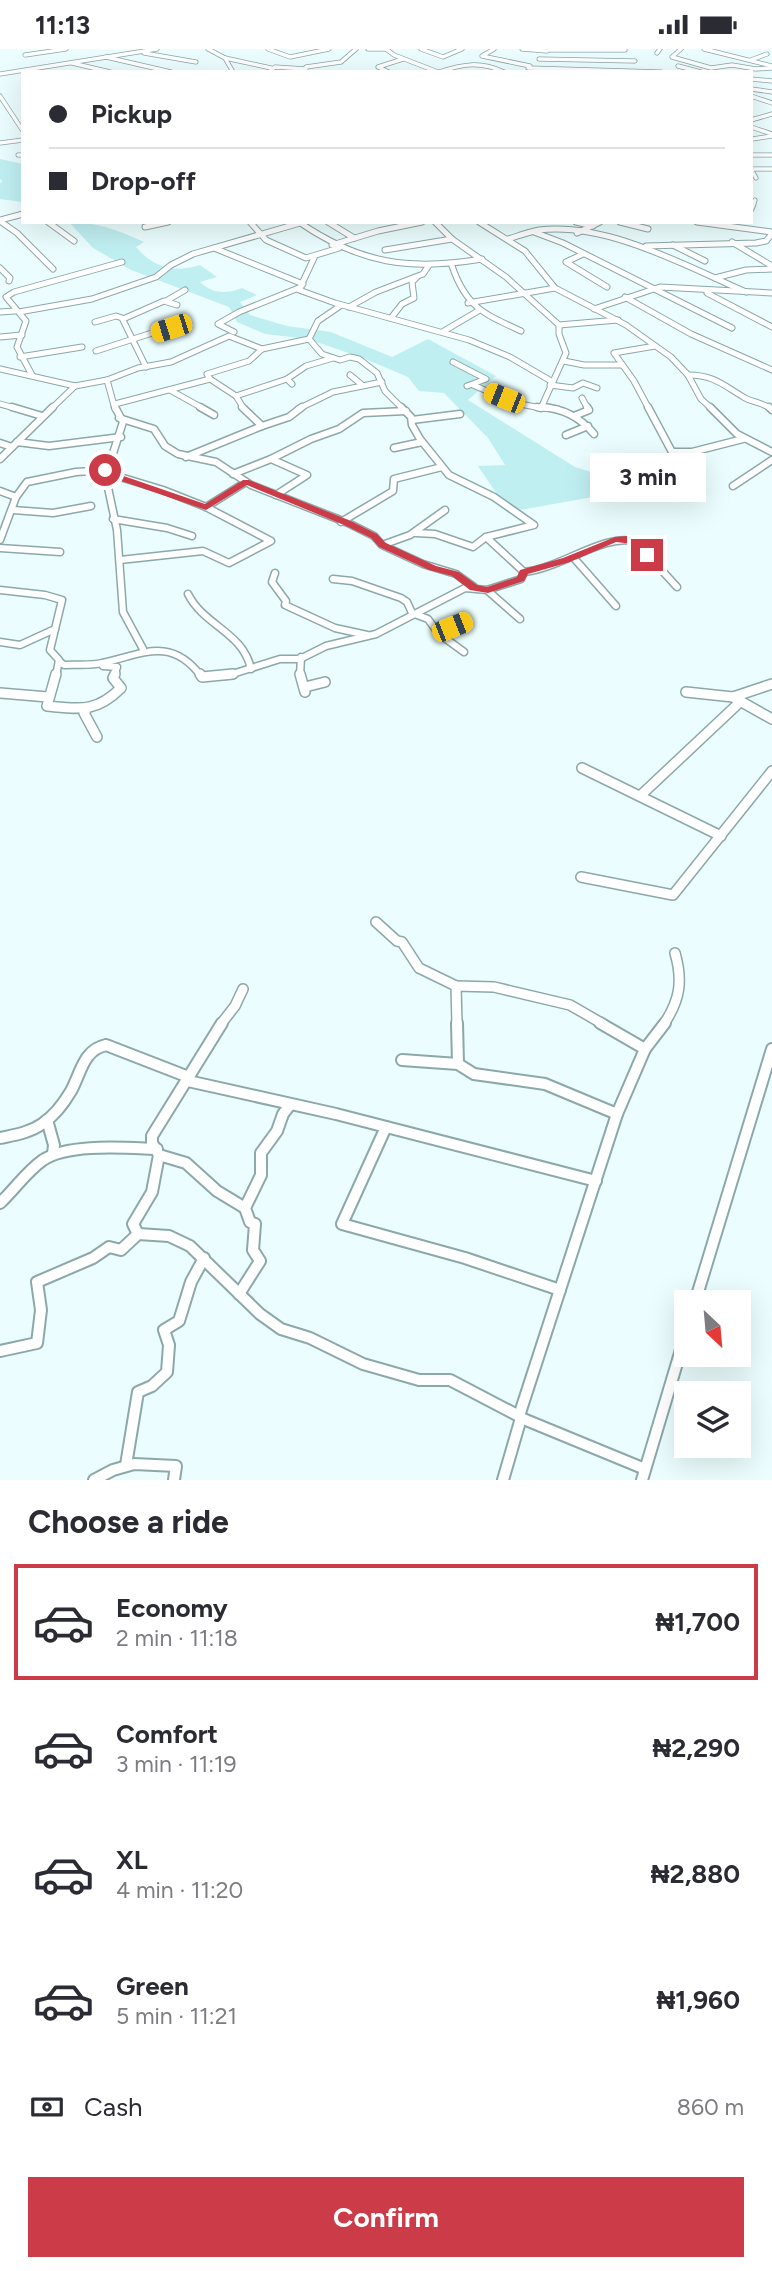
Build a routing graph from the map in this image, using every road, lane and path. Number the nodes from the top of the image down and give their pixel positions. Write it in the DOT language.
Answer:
graph roads {
  1 [pos="18,49"];
  2 [pos="66,49"];
  3 [pos="126,49"];
  4 [pos="157,49"];
  5 [pos="208,49"];
  6 [pos="268,49"];
  7 [pos="306,49"];
  8 [pos="329,49"];
  9 [pos="343,49"];
  10 [pos="355,49"];
  11 [pos="368,49"];
  12 [pos="377,49"];
  13 [pos="387,49"];
  14 [pos="421,49"];
  15 [pos="462,49"];
  16 [pos="494,49"];
  17 [pos="522,49"];
  18 [pos="681,49"];
  19 [pos="704,49"];
  20 [pos="57,50"];
  21 [pos="549,50"];
  22 [pos="624,50"];
  23 [pos="134,52"];
  24 [pos="311,53"];
  25 [pos="767,54"];
  26 [pos="25,55"];
  27 [pos="106,56"];
  28 [pos="225,58"];
  29 [pos="405,59"];
  30 [pos="539,59"];
  31 [pos="751,60"];
  32 [pos="635,61"];
  33 [pos="76,62"];
  34 [pos="196,62"];
  35 [pos="70,63"];
  36 [pos="338,63"];
  37 [pos="58,65"];
  38 [pos="678,67"];
  39 [pos="772,67"];
  40 [pos="39,68"];
  41 [pos="342,68"];
  42 [pos="527,68"];
  43 [pos="711,68"];
  44 [pos="307,69"];
  45 [pos="32,70"];
  46 [pos="59,70"];
  47 [pos="101,70"];
  48 [pos="163,70"];
  49 [pos="232,70"];
  50 [pos="271,70"];
  51 [pos="384,70"];
  52 [pos="434,70"];
  53 [pos="446,70"];
  54 [pos="502,70"];
  55 [pos="591,70"];
  56 [pos="638,70"];
  57 [pos="645,70"];
  58 [pos="692,70"];
  59 [pos="706,70"];
  60 [pos="2,72"];
  61 [pos="21,73"];
  62 [pos="753,79"];
  63 [pos="772,81"];
  64 [pos="753,89"];
  65 [pos="772,92"];
  66 [pos="0,96"];
  67 [pos="753,97"];
  68 [pos="759,99"];
  69 [pos="753,101"];
  70 [pos="772,103"];
  71 [pos="2,104"];
  72 [pos="10,111"];
  73 [pos="0,113"];
  74 [pos="772,114"];
  75 [pos="21,116"];
  76 [pos="15,117"];
  77 [pos="753,119"];
  78 [pos="21,127"];
  79 [pos="753,128"];
  80 [pos="770,134"];
  81 [pos="21,140"];
  82 [pos="0,143"];
  83 [pos="753,155"];
  84 [pos="772,155"];
  85 [pos="753,169"];
  86 [pos="772,169"];
  87 [pos="753,178"];
  88 [pos="766,178"];
  89 [pos="755,200"];
  90 [pos="753,204"];
  91 [pos="21,214"];
  92 [pos="0,220"];
  93 [pos="51,224"];
  94 [pos="159,224"];
  95 [pos="252,224"];
  96 [pos="297,224"];
  97 [pos="301,224"];
  98 [pos="331,224"];
  99 [pos="384,224"];
  100 [pos="413,224"];
  101 [pos="437,224"];
  102 [pos="482,224"];
  103 [pos="536,224"];
  104 [pos="584,224"];
  105 [pos="596,224"];
  106 [pos="628,224"];
  107 [pos="744,225"];
  108 [pos="593,226"];
  109 [pos="145,227"];
  110 [pos="390,229"];
  111 [pos="648,229"];
  112 [pos="542,230"];
  113 [pos="534,232"];
  114 [pos="577,233"];
  115 [pos="772,233"];
  116 [pos="262,235"];
  117 [pos="354,238"];
  118 [pos="452,239"];
  119 [pos="508,239"];
  120 [pos="74,241"];
  121 [pos="765,241"];
  122 [pos="732,242"];
  123 [pos="772,243"];
  124 [pos="670,244"];
  125 [pos="332,245"];
  126 [pos="639,246"];
  127 [pos="214,248"];
  128 [pos="339,249"];
  129 [pos="384,250"];
  130 [pos="583,254"];
  131 [pos="314,258"];
  132 [pos="482,259"];
  133 [pos="705,261"];
  134 [pos="122,263"];
  135 [pos="429,265"];
  136 [pos="452,266"];
  137 [pos="772,268"];
  138 [pos="52,269"];
  139 [pos="1,270"];
  140 [pos="417,277"];
  141 [pos="715,278"];
  142 [pos="9,281"];
  143 [pos="302,286"];
  144 [pos="607,287"];
  145 [pos="555,288"];
  146 [pos="653,288"];
  147 [pos="185,290"];
  148 [pos="702,291"];
  149 [pos="523,292"];
  150 [pos="746,292"];
  151 [pos="763,293"];
  152 [pos="772,293"];
  153 [pos="625,297"];
  154 [pos="772,299"];
  155 [pos="166,301"];
  156 [pos="468,303"];
  157 [pos="177,305"];
  158 [pos="340,306"];
  159 [pos="349,307"];
  160 [pos="594,309"];
  161 [pos="478,311"];
  162 [pos="0,312"];
  163 [pos="17,312"];
  164 [pos="391,318"];
  165 [pos="123,319"];
  166 [pos="618,320"];
  167 [pos="94,322"];
  168 [pos="183,323"];
  169 [pos="559,325"];
  170 [pos="242,327"];
  171 [pos="772,327"];
  172 [pos="732,328"];
  173 [pos="444,331"];
  174 [pos="521,331"];
  175 [pos="231,334"];
  176 [pos="22,335"];
  177 [pos="0,337"];
  178 [pos="309,339"];
  179 [pos="133,340"];
  180 [pos="82,347"];
  181 [pos="655,347"];
  182 [pos="262,349"];
  183 [pos="96,351"];
  184 [pos="20,357"];
  185 [pos="333,358"];
  186 [pos="564,361"];
  187 [pos="453,362"];
  188 [pos="621,365"];
  189 [pos="146,367"];
  190 [pos="0,369"];
  191 [pos="772,370"];
  192 [pos="32,375"];
  193 [pos="351,375"];
  194 [pos="688,375"];
  195 [pos="210,379"];
  196 [pos="107,380"];
  197 [pos="382,381"];
  198 [pos="551,383"];
  199 [pos="361,384"];
  200 [pos="75,386"];
  201 [pos="597,388"];
  202 [pos="170,390"];
  203 [pos="236,396"];
  204 [pos="582,398"];
  205 [pos="0,404"];
  206 [pos="115,404"];
  207 [pos="541,408"];
  208 [pos="772,410"];
  209 [pos="406,411"];
  210 [pos="460,414"];
  211 [pos="214,415"];
  212 [pos="42,416"];
  213 [pos="573,416"];
  214 [pos="119,418"];
  215 [pos="412,420"];
  216 [pos="262,426"];
  217 [pos="588,426"];
  218 [pos="594,434"];
  219 [pos="566,435"];
  220 [pos="121,437"];
  221 [pos="743,439"];
  222 [pos="422,442"];
  223 [pos="0,443"];
  224 [pos="14,445"];
  225 [pos="394,448"];
  226 [pos="772,452"];
  227 [pos="186,457"];
  228 [pos="0,459"];
  229 [pos="271,459"];
  230 [pos="772,460"];
  231 [pos="442,467"];
  232 [pos="108,472"];
  233 [pos="233,474"];
  234 [pos="246,482"];
  235 [pos="733,487"];
  236 [pos="0,491"];
  237 [pos="276,495"];
  238 [pos="16,497"];
  239 [pos="92,506"];
  240 [pos="206,507"];
  241 [pos="13,510"];
  242 [pos="445,510"];
  243 [pos="113,519"];
  244 [pos="341,522"];
  245 [pos="416,533"];
  246 [pos="192,536"];
  247 [pos="486,537"];
  248 [pos="0,541"];
  249 [pos="382,545"];
  250 [pos="0,548"];
  251 [pos="60,552"];
  252 [pos="573,557"];
  253 [pos="120,560"];
  254 [pos="524,572"];
  255 [pos="275,573"];
  256 [pos="333,579"];
  257 [pos="474,587"];
  258 [pos="677,587"];
  259 [pos="0,590"];
  260 [pos="488,590"];
  261 [pos="188,594"];
  262 [pos="616,605"];
  263 [pos="412,614"];
  264 [pos="520,619"];
  265 [pos="465,622"];
  266 [pos="55,629"];
  267 [pos="438,633"];
  268 [pos="358,638"];
  269 [pos="0,642"];
  270 [pos="143,649"];
  271 [pos="464,652"];
  272 [pos="301,657"];
  273 [pos="59,661"];
  274 [pos="106,663"];
  275 [pos="251,669"];
  276 [pos="325,682"];
  277 [pos="772,684"];
  278 [pos="686,692"];
  279 [pos="0,693"];
  280 [pos="48,697"];
  281 [pos="736,699"];
  282 [pos="86,711"];
  283 [pos="772,719"];
  284 [pos="97,737"];
  285 [pos="582,768"];
  286 [pos="772,772"];
  287 [pos="639,796"];
  288 [pos="721,836"];
  289 [pos="581,877"];
  290 [pos="376,922"];
  291 [pos="675,953"];
  292 [pos="456,986"];
  293 [pos="243,989"];
  294 [pos="645,1049"];
  295 [pos="772,1049"];
  296 [pos="402,1060"];
  297 [pos="458,1064"];
  298 [pos="188,1081"];
  299 [pos="290,1105"];
  300 [pos="617,1114"];
  301 [pos="47,1120"];
  302 [pos="386,1127"];
  303 [pos="0,1138"];
  304 [pos="158,1152"];
  305 [pos="53,1154"];
  306 [pos="596,1181"];
  307 [pos="0,1203"];
  308 [pos="245,1208"];
  309 [pos="138,1234"];
  310 [pos="204,1258"];
  311 [pos="560,1290"];
  312 [pos="699,1290"];
  313 [pos="239,1294"];
  314 [pos="0,1351"];
  315 [pos="676,1367"];
  316 [pos="520,1417"];
  317 [pos="126,1465"];
  318 [pos="643,1475"];
  319 [pos="94,1480"];
  320 [pos="174,1480"];
  321 [pos="503,1480"];
  1 -- 26 [label="street"];
  2 -- 20 [label="street"];
  3 -- 27 [label="street"];
  4 -- 23 [label="street"];
  5 -- 28 [label="street"];
  6 -- 24 [label="street"];
  7 -- 24 [label="street"];
  8 -- 24 [label="street"];
  9 -- 10 [label="street"];
  10 -- 36 [label="street"];
  11 -- 12 [label="street"];
  12 -- 13 [label="street"];
  13 -- 29 [label="street"];
  14 -- 15 [label="street"];
  16 -- 42 [label="street"];
  17 -- 21 [label="street"];
  18 -- 43 [label="street"];
  19 -- 31 [label="street"];
  20 -- 26 [label="street"];
  20 -- 33 [label="street"];
  21 -- 22 [label="street"];
  21 -- 30 [label="street"];
  22 -- 32 [label="street"];
  23 -- 27 [label="street"];
  23 -- 34 [label="street"];
  25 -- 31 [label="street"];
  26 -- 40 [label="street"];
  27 -- 33 [label="street"];
  27 -- 48 [label="street"];
  28 -- 49 [label="street"];
  28 -- 50 [label="street"];
  29 -- 51 [label="street"];
  29 -- 52 [label="street"];
  30 -- 32 [label="street"];
  30 -- 42 [label="street"];
  31 -- 39 [label="street"];
  32 -- 57 [label="street"];
  33 -- 35 [label="street"];
  35 -- 37 [label="street"];
  35 -- 47 [label="street"];
  36 -- 41 [label="street"];
  36 -- 44 [label="street"];
  37 -- 40 [label="street"];
  37 -- 46 [label="street"];
  38 -- 58 [label="street"];
  39 -- 43 [label="street"];
  40 -- 45 [label="street"];
  43 -- 59 [label="street"];
  44 -- 50 [label="street"];
  53 -- 54 [label="street"];
  55 -- 56 [label="street"];
  60 -- 61 [label="street"];
  62 -- 63 [label="street"];
  64 -- 65 [label="street"];
  66 -- 71 [label="street"];
  67 -- 68 [label="street"];
  68 -- 69 [label="street"];
  68 -- 70 [label="street"];
  71 -- 72 [label="street"];
  72 -- 73 [label="street"];
  72 -- 76 [label="street"];
  74 -- 77 [label="street"];
  75 -- 76 [label="street"];
  76 -- 78 [label="street"];
  79 -- 80 [label="street"];
  81 -- 82 [label="street"];
  83 -- 84 [label="street"];
  85 -- 86 [label="street"];
  87 -- 88 [label="street"];
  89 -- 90 [label="street"];
  91 -- 92 [label="street"];
  92 -- 138 [label="street"];
  93 -- 120 [label="street"];
  94 -- 109 [label="street"];
  95 -- 116 [label="street"];
  96 -- 116 [label="street"];
  97 -- 125 [label="street"];
  98 -- 117 [label="street"];
  99 -- 110 [label="street"];
  100 -- 110 [label="street"];
  101 -- 118 [label="street"];
  102 -- 119 [label="street"];
  103 -- 112 [label="street"];
  104 -- 108 [label="street"];
  105 -- 108 [label="street"];
  106 -- 111 [label="street"];
  107 -- 115 [label="street"];
  108 -- 114 [label="street"];
  110 -- 117 [label="street"];
  112 -- 113 [label="street"];
  112 -- 114 [label="street"];
  113 -- 119 [label="street"];
  113 -- 130 [label="street"];
  114 -- 126 [label="street"];
  115 -- 121 [label="street"];
  116 -- 127 [label="street"];
  116 -- 131 [label="street"];
  117 -- 125 [label="street"];
  118 -- 129 [label="street"];
  118 -- 132 [label="street"];
  119 -- 145 [label="street"];
  121 -- 122 [label="street"];
  121 -- 123 [label="street"];
  122 -- 124 [label="street"];
  122 -- 137 [label="street"];
  124 -- 126 [label="street"];
  124 -- 133 [label="street"];
  125 -- 128 [label="street"];
  126 -- 141 [label="street"];
  127 -- 143 [label="street"];
  127 -- 163 [label="street"];
  128 -- 131 [label="street"];
  128 -- 135 [label="street"];
  130 -- 144 [label="street"];
  130 -- 146 [label="street"];
  131 -- 143 [label="street"];
  132 -- 136 [label="street"];
  132 -- 149 [label="street"];
  134 -- 163 [label="street"];
  135 -- 136 [label="street"];
  135 -- 140 [label="street"];
  136 -- 156 [label="street"];
  137 -- 141 [label="street"];
  139 -- 142 [label="street"];
  140 -- 159 [label="street"];
  140 -- 164 [label="street"];
  141 -- 150 [label="street"];
  143 -- 158 [label="street"];
  143 -- 175 [label="street"];
  145 -- 149 [label="street"];
  145 -- 160 [label="street"];
  146 -- 148 [label="street"];
  146 -- 153 [label="street"];
  146 -- 172 [label="street"];
  147 -- 155 [label="street"];
  148 -- 150 [label="street"];
  148 -- 171 [label="street"];
  149 -- 156 [label="street"];
  149 -- 169 [label="street"];
  150 -- 151 [label="street"];
  151 -- 152 [label="street"];
  151 -- 154 [label="street"];
  153 -- 160 [label="street"];
  153 -- 191 [label="street"];
  155 -- 157 [label="street"];
  155 -- 165 [label="street"];
  156 -- 161 [label="street"];
  158 -- 159 [label="street"];
  158 -- 178 [label="street"];
  159 -- 164 [label="street"];
  160 -- 166 [label="street"];
  161 -- 173 [label="street"];
  161 -- 174 [label="street"];
  162 -- 163 [label="street"];
  163 -- 176 [label="street"];
  164 -- 173 [label="street"];
  165 -- 167 [label="street"];
  165 -- 179 [label="street"];
  166 -- 169 [label="street"];
  166 -- 181 [label="street"];
  168 -- 179 [label="street"];
  169 -- 186 [label="street"];
  170 -- 175 [label="street"];
  173 -- 198 [label="street"];
  175 -- 182 [label="street"];
  175 -- 189 [label="street"];
  176 -- 177 [label="street"];
  176 -- 184 [label="street"];
  178 -- 182 [label="street"];
  178 -- 185 [label="street"];
  179 -- 183 [label="street"];
  179 -- 189 [label="street"];
  180 -- 184 [label="street"];
  181 -- 188 [label="street"];
  181 -- 194 [label="street"];
  182 -- 195 [label="street"];
  184 -- 192 [label="street"];
  185 -- 197 [label="street"];
  185 -- 203 [label="street"];
  186 -- 188 [label="street"];
  186 -- 198 [label="street"];
  187 -- 207 [label="street"];
  188 -- 221 [label="street"];
  189 -- 196 [label="street"];
  190 -- 192 [label="street"];
  192 -- 200 [label="street"];
  193 -- 199 [label="street"];
  194 -- 208 [label="street"];
  194 -- 221 [label="street"];
  195 -- 202 [label="street"];
  195 -- 203 [label="street"];
  196 -- 200 [label="street"];
  196 -- 206 [label="street"];
  197 -- 199 [label="street"];
  197 -- 209 [label="street"];
  198 -- 201 [label="street"];
  198 -- 207 [label="street"];
  199 -- 216 [label="street"];
  200 -- 212 [label="street"];
  202 -- 206 [label="street"];
  202 -- 211 [label="street"];
  203 -- 216 [label="street"];
  204 -- 213 [label="street"];
  205 -- 212 [label="street"];
  206 -- 214 [label="street"];
  207 -- 213 [label="street"];
  209 -- 215 [label="street"];
  209 -- 229 [label="street"];
  210 -- 215 [label="street"];
  212 -- 224 [label="street"];
  213 -- 217 [label="street"];
  214 -- 220 [label="street"];
  214 -- 227 [label="street"];
  215 -- 222 [label="street"];
  216 -- 227 [label="street"];
  217 -- 218 [label="street"];
  217 -- 219 [label="street"];
  220 -- 224 [label="street"];
  220 -- 232 [label="street"];
  221 -- 226 [label="street"];
  222 -- 225 [label="street"];
  222 -- 231 [label="street"];
  223 -- 224 [label="street"];
  224 -- 228 [label="street"];
  227 -- 233 [label="street"];
  229 -- 233 [label="street"];
  229 -- 237 [label="street"];
  230 -- 235 [label="street"];
  231 -- 244 [label="street"];
  231 -- 247 [label="street"];
  232 -- 238 [label="street"];
  232 -- 240 [label="street"];
  232 -- 243 [label="street"];
  233 -- 234 [label="street"];
  234 -- 237 [label="street"];
  234 -- 240 [label="street"];
  236 -- 238 [label="street"];
  237 -- 244 [label="street"];
  238 -- 241 [label="street"];
  239 -- 241 [label="street"];
  240 -- 253 [label="street"];
  241 -- 248 [label="street"];
  242 -- 245 [label="street"];
  243 -- 246 [label="street"];
  243 -- 253 [label="street"];
  244 -- 249 [label="street"];
  245 -- 247 [label="street"];
  245 -- 249 [label="street"];
  247 -- 254 [label="street"];
  249 -- 257 [label="street"];
  250 -- 251 [label="street"];
  252 -- 254 [label="street"];
  252 -- 258 [label="street"];
  252 -- 262 [label="street"];
  253 -- 270 [label="street"];
  254 -- 260 [label="street"];
  255 -- 268 [label="street"];
  256 -- 263 [label="street"];
  257 -- 260 [label="street"];
  257 -- 263 [label="street"];
  259 -- 266 [label="street"];
  260 -- 264 [label="street"];
  261 -- 275 [label="street"];
  263 -- 267 [label="street"];
  263 -- 268 [label="street"];
  265 -- 267 [label="street"];
  266 -- 269 [label="street"];
  266 -- 273 [label="street"];
  267 -- 271 [label="street"];
  268 -- 272 [label="street"];
  270 -- 274 [label="street"];
  270 -- 275 [label="street"];
  272 -- 275 [label="street"];
  272 -- 276 [label="street"];
  273 -- 274 [label="street"];
  273 -- 280 [label="street"];
  274 -- 282 [label="street"];
  277 -- 281 [label="street"];
  278 -- 281 [label="street"];
  279 -- 280 [label="street"];
  280 -- 282 [label="street"];
  281 -- 283 [label="street"];
  281 -- 287 [label="street"];
  282 -- 284 [label="street"];
  285 -- 287 [label="street"];
  286 -- 288 [label="street"];
  287 -- 288 [label="street"];
  288 -- 289 [label="street"];
  290 -- 292 [label="street"];
  291 -- 294 [label="street"];
  292 -- 294 [label="street"];
  292 -- 297 [label="street"];
  293 -- 298 [label="street"];
  294 -- 300 [label="street"];
  295 -- 312 [label="street"];
  296 -- 297 [label="street"];
  297 -- 300 [label="street"];
  298 -- 299 [label="street"];
  298 -- 301 [label="street"];
  298 -- 304 [label="street"];
  299 -- 302 [label="street"];
  299 -- 308 [label="street"];
  300 -- 306 [label="street"];
  301 -- 303 [label="street"];
  301 -- 305 [label="street"];
  302 -- 306 [label="street"];
  302 -- 311 [label="street"];
  304 -- 305 [label="street"];
  304 -- 308 [label="street"];
  304 -- 309 [label="street"];
  305 -- 307 [label="street"];
  306 -- 311 [label="street"];
  308 -- 313 [label="street"];
  309 -- 310 [label="street"];
  309 -- 314 [label="street"];
  310 -- 313 [label="street"];
  310 -- 317 [label="street"];
  311 -- 316 [label="street"];
  313 -- 316 [label="street"];
  315 -- 318 [label="street"];
  316 -- 318 [label="street"];
  316 -- 321 [label="street"];
  317 -- 319 [label="street"];
  317 -- 320 [label="street"];
}
